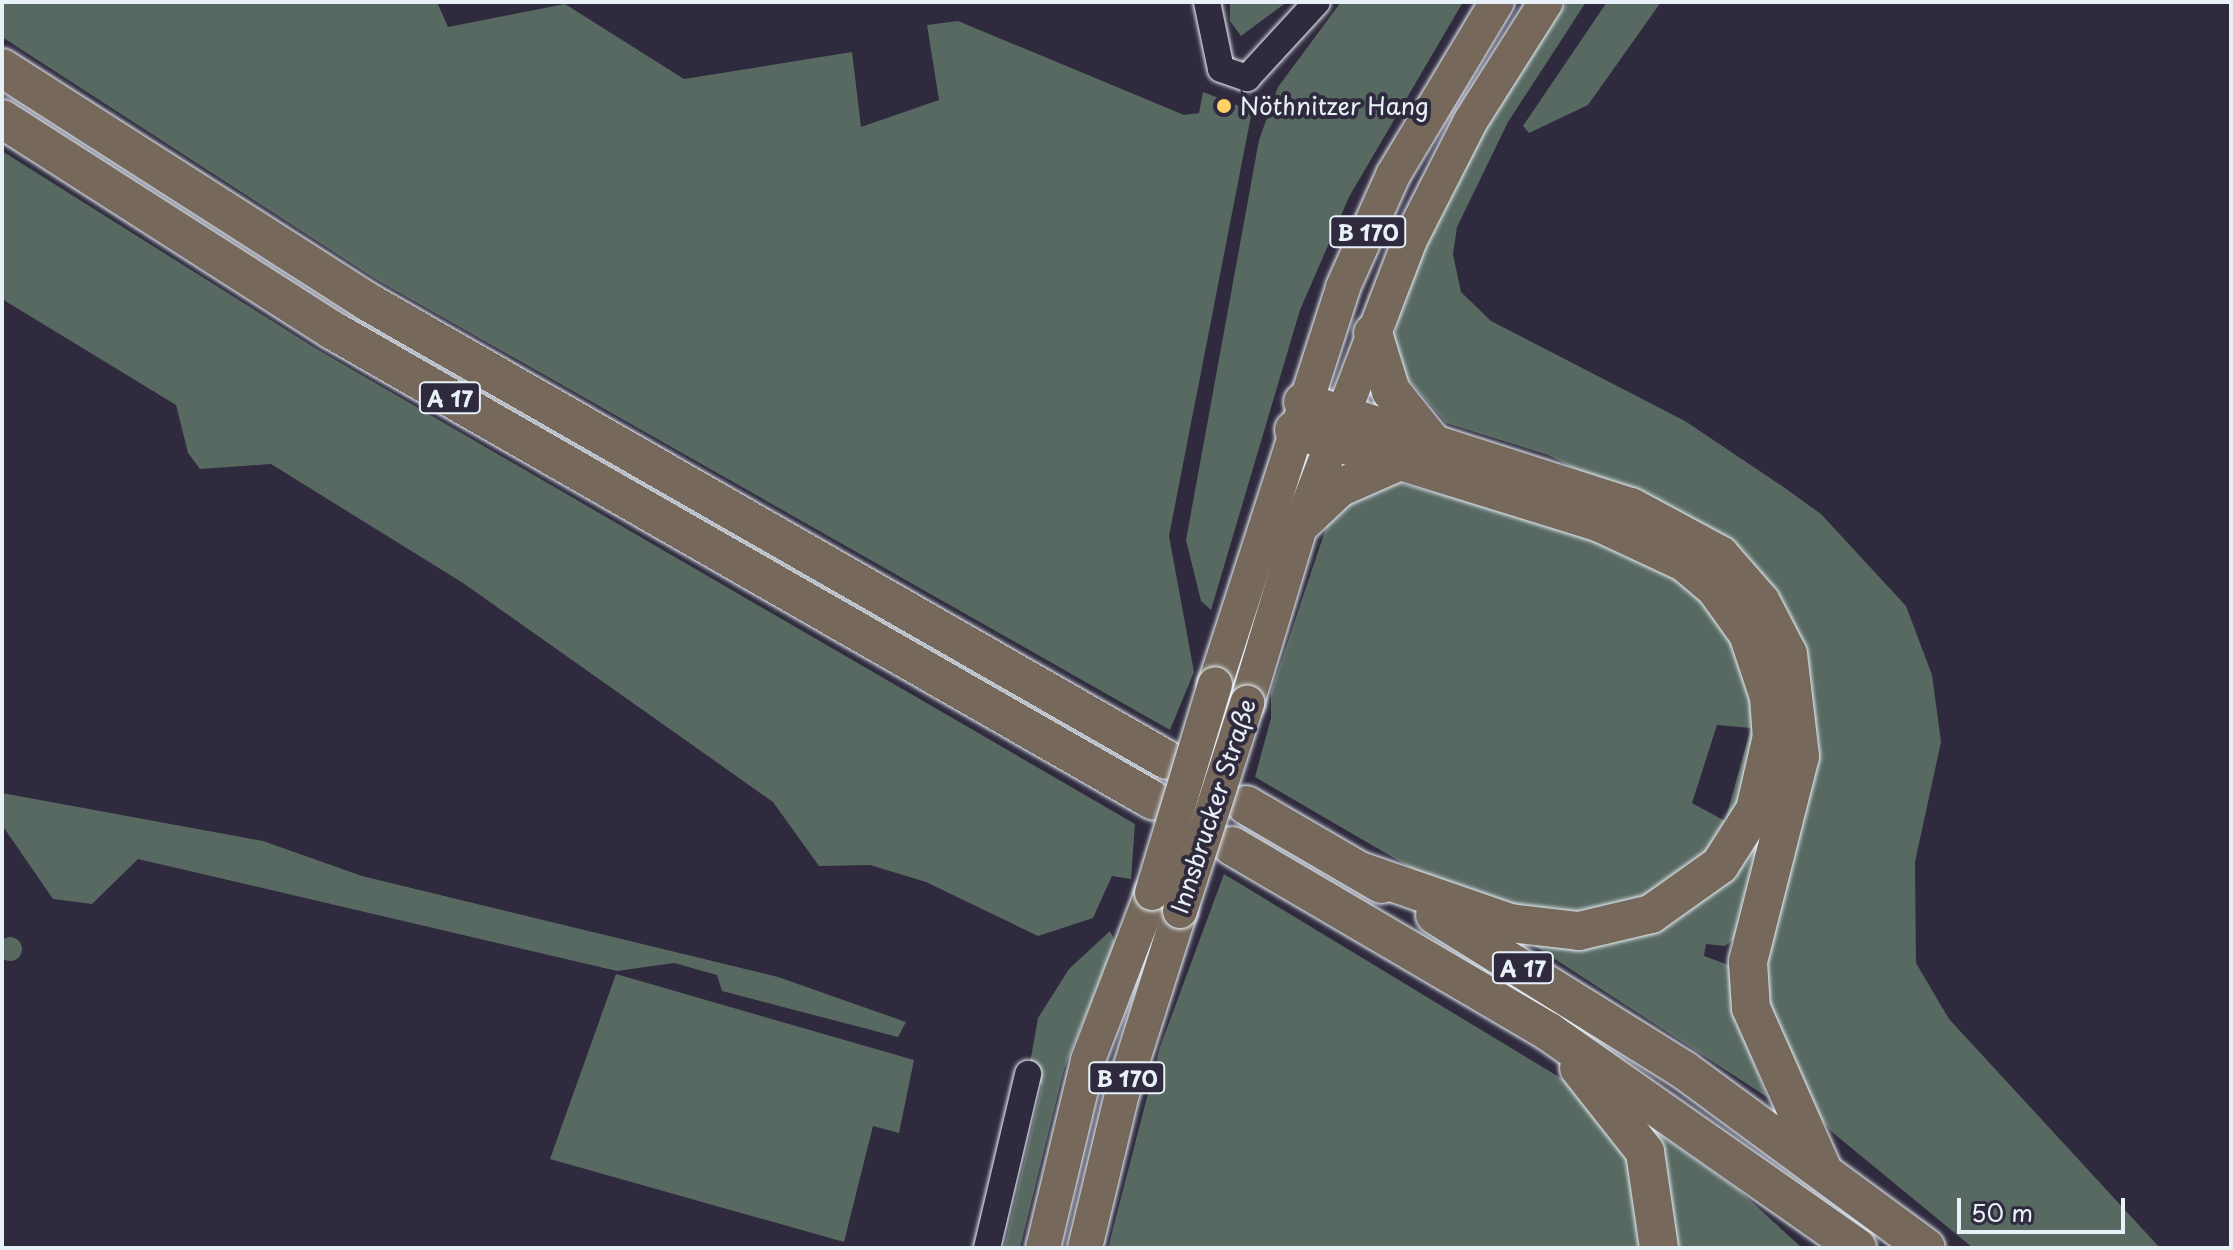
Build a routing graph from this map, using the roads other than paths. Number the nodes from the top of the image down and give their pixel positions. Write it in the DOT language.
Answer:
graph roads {
  1 [pos="1207,2"];
  2 [pos="1317,2"];
  3 [pos="1497,2"];
  4 [pos="1546,2"];
  5 [pos="2,68"];
  6 [pos="2,119"];
  7 [pos="1373,333"];
  8 [pos="1299,416"];
  9 [pos="1339,428"];
  10 [pos="1432,442"];
  11 [pos="1400,461"];
  12 [pos="1301,524"];
  13 [pos="1167,760"];
  14 [pos="1154,801"];
  15 [pos="1246,805"];
  16 [pos="1232,846"];
  17 [pos="1360,871"];
  18 [pos="1166,902"];
  19 [pos="1549,1032"];
  20 [pos="1028,1074"];
  21 [pos="1822,1168"];
  22 [pos="987,1248"];
  23 [pos="1043,1248"];
  24 [pos="1085,1248"];
  25 [pos="1659,1248"];
  26 [pos="1857,1248"];
  27 [pos="1926,1248"];
  1 -- 2 [label="street"];
  3 -- 8 [label="main road, B 170"];
  4 -- 7 [label="main road, B 170"];
  5 -- 13 [label="highway, A 17"];
  6 -- 14 [label="highway, A 17"];
  7 -- 9 [label="main road, Innsbrucker Straße / B 170"];
  7 -- 10 [label="highway"];
  8 -- 9 [label="highway"];
  8 -- 18 [label="main road, Innsbrucker Straße / B 170, bridge"];
  9 -- 10 [label="highway"];
  9 -- 11 [label="highway"];
  9 -- 12 [label="main road, Innsbrucker Straße / B 170"];
  10 -- 21 [label="highway"];
  11 -- 12 [label="highway"];
  11 -- 17 [label="highway"];
  12 -- 18 [label="main road, Innsbrucker Straße / B 170, bridge"];
  15 -- 17 [label="highway, A 17"];
  16 -- 19 [label="highway, A 17"];
  17 -- 21 [label="highway, A 17"];
  18 -- 23 [label="main road, Innsbrucker Straße / B 170"];
  18 -- 24 [label="main road, Innsbrucker Straße / B 170"];
  19 -- 25 [label="highway"];
  19 -- 26 [label="highway, A 17"];
  20 -- 22 [label="street"];
  21 -- 27 [label="highway, A 17"];
}
